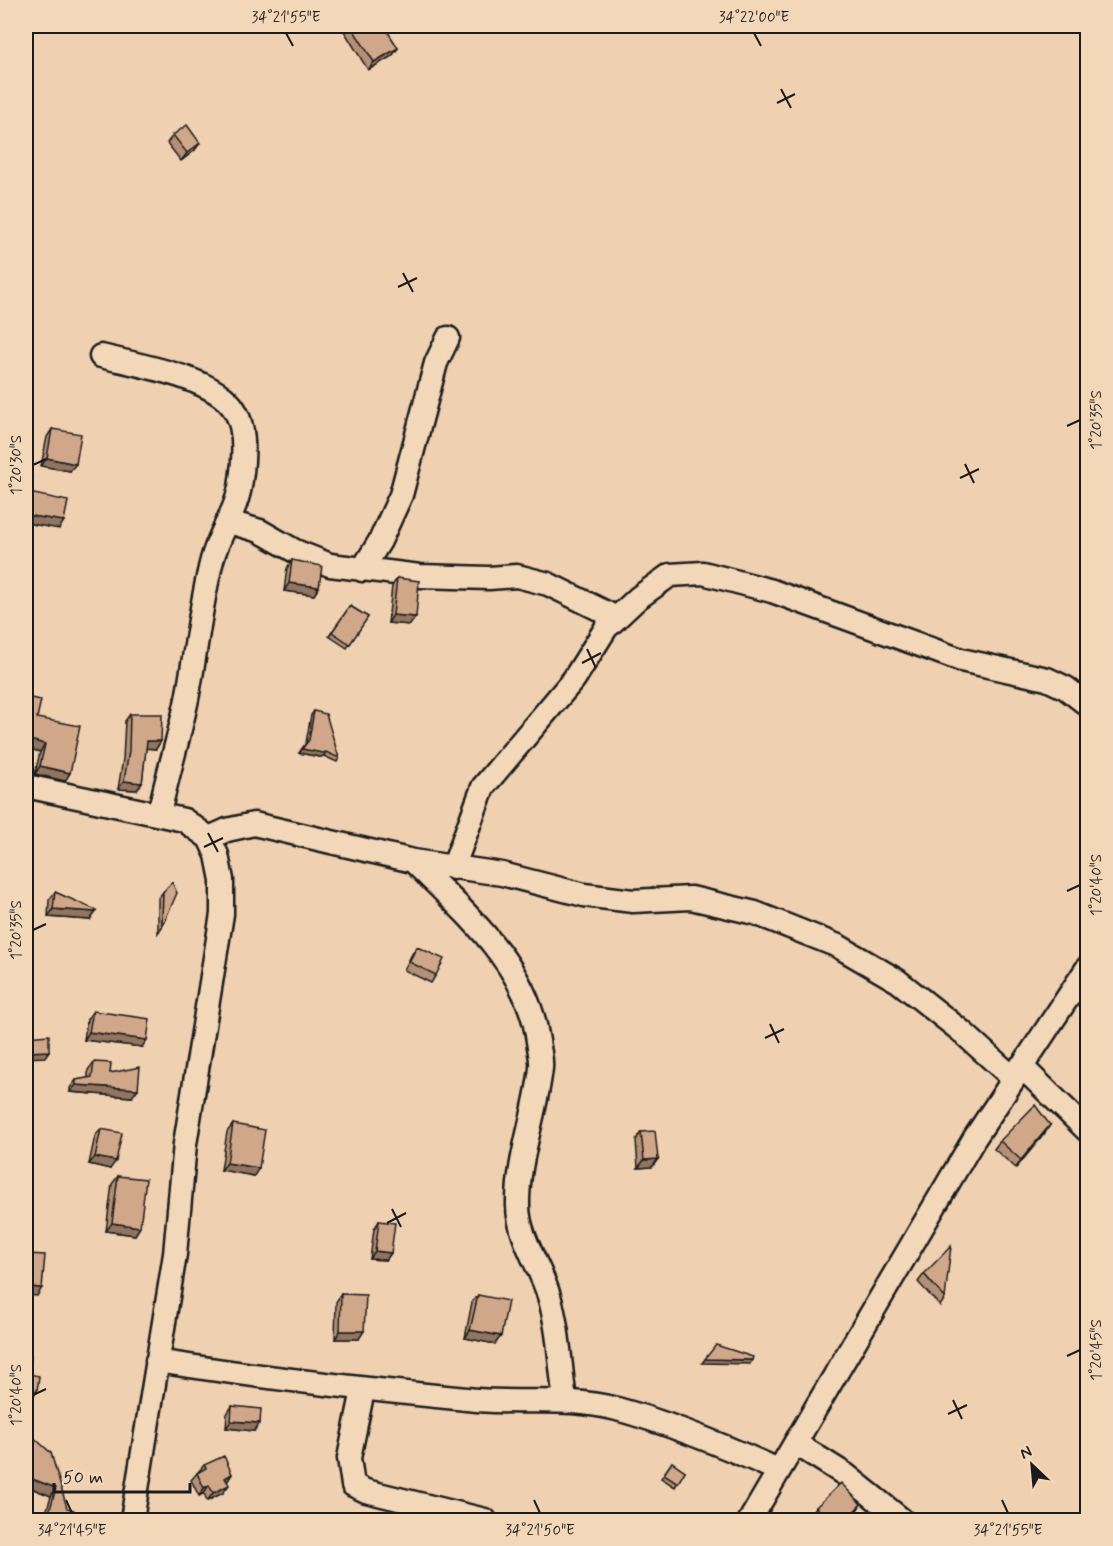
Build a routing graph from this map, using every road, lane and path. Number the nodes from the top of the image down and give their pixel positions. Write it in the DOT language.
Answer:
graph roads {
  1 [pos="448,339"];
  2 [pos="101,356"];
  3 [pos="229,522"];
  4 [pos="362,570"];
  5 [pos="617,618"];
  6 [pos="1088,705"];
  7 [pos="26,786"];
  8 [pos="159,814"];
  9 [pos="209,838"];
  10 [pos="413,861"];
  11 [pos="453,868"];
  12 [pos="1088,967"];
  13 [pos="1017,1072"];
  14 [pos="1088,1131"];
  15 [pos="158,1361"];
  16 [pos="363,1390"];
  17 [pos="565,1400"];
  18 [pos="795,1443"];
  19 [pos="778,1470"];
  20 [pos="132,1521"];
  21 [pos="485,1521"];
  22 [pos="750,1521"];
  23 [pos="902,1521"];
  1 -- 4 [label="street"];
  2 -- 3 [label="street"];
  3 -- 4 [label="street"];
  3 -- 8 [label="street"];
  4 -- 5 [label="street"];
  5 -- 6 [label="street"];
  5 -- 11 [label="street"];
  7 -- 8 [label="street"];
  8 -- 9 [label="street"];
  9 -- 10 [label="street"];
  9 -- 15 [label="street"];
  10 -- 11 [label="street"];
  10 -- 17 [label="street"];
  11 -- 13 [label="street"];
  12 -- 13 [label="street"];
  13 -- 14 [label="street"];
  13 -- 18 [label="street"];
  15 -- 16 [label="street"];
  15 -- 20 [label="street"];
  16 -- 17 [label="street"];
  16 -- 21 [label="street"];
  17 -- 19 [label="street"];
  18 -- 19 [label="street"];
  18 -- 23 [label="street"];
  19 -- 22 [label="street"];
}
